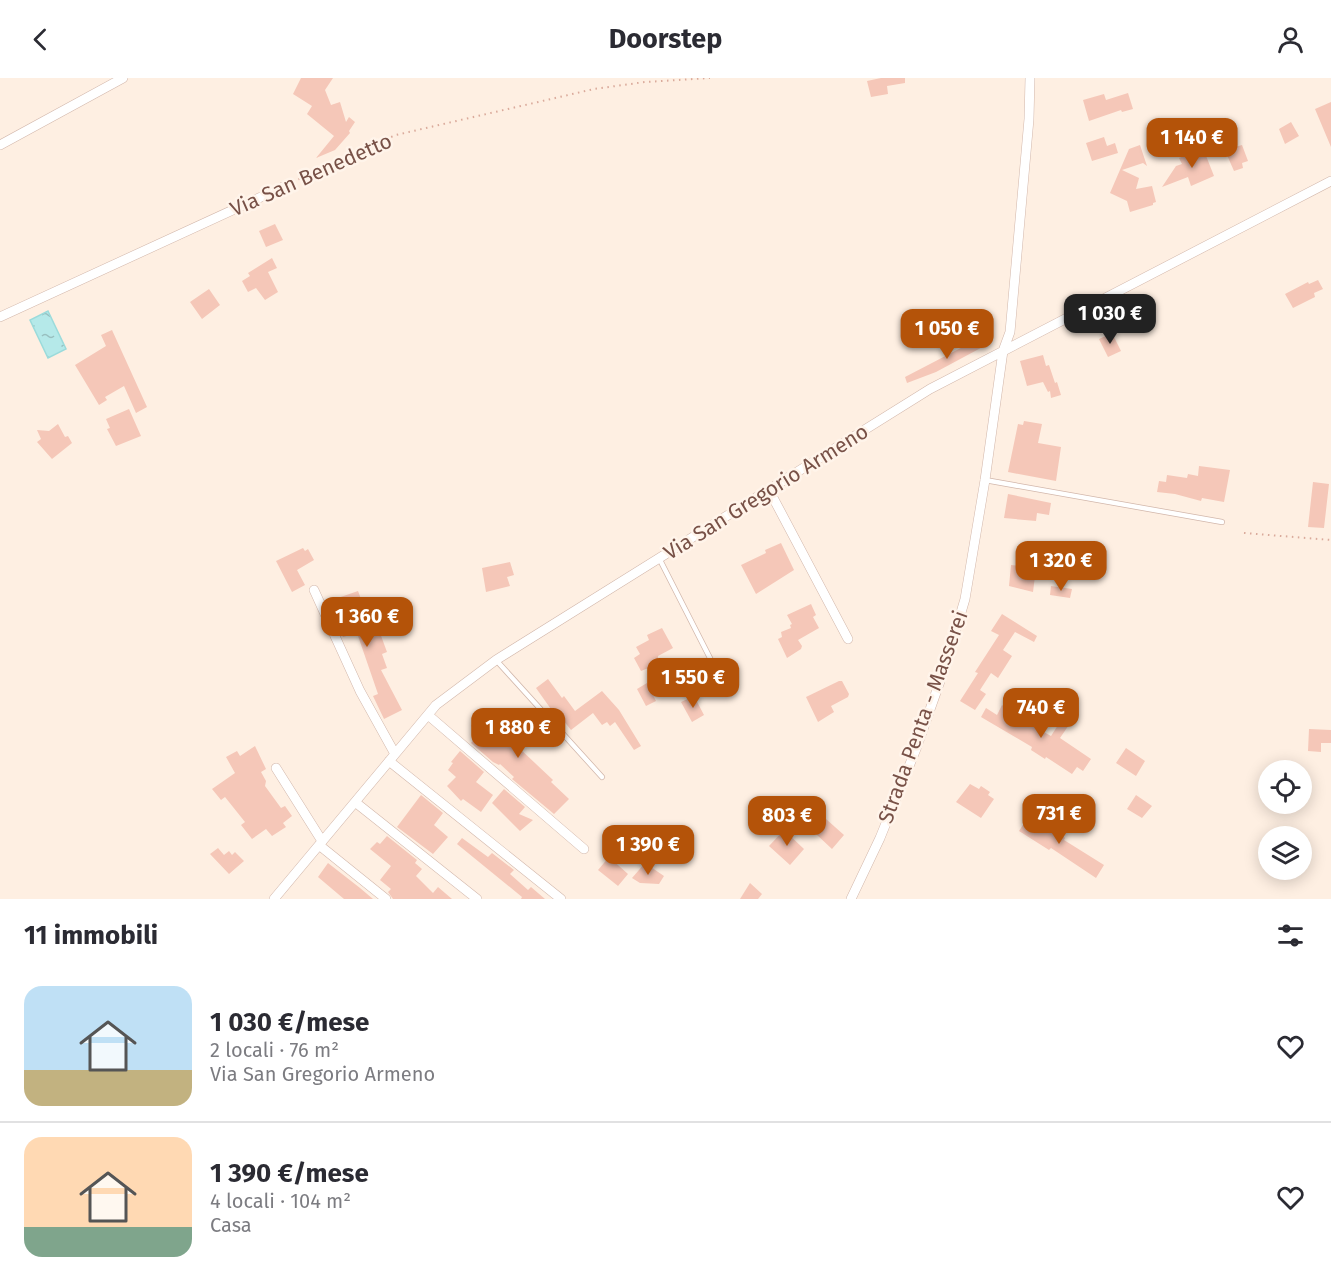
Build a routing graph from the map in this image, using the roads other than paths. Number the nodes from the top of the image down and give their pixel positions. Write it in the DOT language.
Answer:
graph roads {
  1 [pos="123,78"];
  2 [pos="1030,78"];
  3 [pos="0,145"];
  4 [pos="1331,181"];
  5 [pos="285,186"];
  6 [pos="0,316"];
  7 [pos="1003,351"];
  8 [pos="985,480"];
  9 [pos="769,489"];
  10 [pos="1222,522"];
  11 [pos="659,558"];
  12 [pos="314,590"];
  13 [pos="848,639"];
  14 [pos="496,660"];
  15 [pos="711,660"];
  16 [pos="428,715"];
  17 [pos="392,757"];
  18 [pos="276,768"];
  19 [pos="602,777"];
  20 [pos="355,802"];
  21 [pos="321,843"];
  22 [pos="584,849"];
  23 [pos="274,899"];
  24 [pos="386,899"];
  25 [pos="477,899"];
  26 [pos="561,899"];
  27 [pos="851,899"];
  1 -- 3 [label="street"];
  2 -- 7 [label="street, Strada Penta - Masserei"];
  4 -- 7 [label="street, Via San Gregorio Armeno"];
  5 -- 6 [label="street, Via San Benedetto"];
  7 -- 8 [label="street, Strada Penta - Masserei"];
  7 -- 9 [label="street, Via San Gregorio Armeno"];
  8 -- 10 [label="lane"];
  8 -- 27 [label="street, Strada Penta - Masserei"];
  9 -- 11 [label="street, Via San Gregorio Armeno"];
  9 -- 13 [label="street"];
  11 -- 14 [label="street, Via San Gregorio Armeno"];
  11 -- 15 [label="lane"];
  12 -- 17 [label="street"];
  14 -- 16 [label="street, Via San Gregorio Armeno"];
  14 -- 19 [label="lane"];
  16 -- 17 [label="street, Via San Gregorio Armeno"];
  16 -- 22 [label="street"];
  17 -- 20 [label="street, Via San Gregorio Armeno"];
  17 -- 26 [label="street"];
  18 -- 21 [label="street"];
  20 -- 21 [label="street, Via San Gregorio Armeno"];
  20 -- 25 [label="street"];
  21 -- 23 [label="street, Via San Gregorio Armeno"];
  21 -- 24 [label="street"];
}
